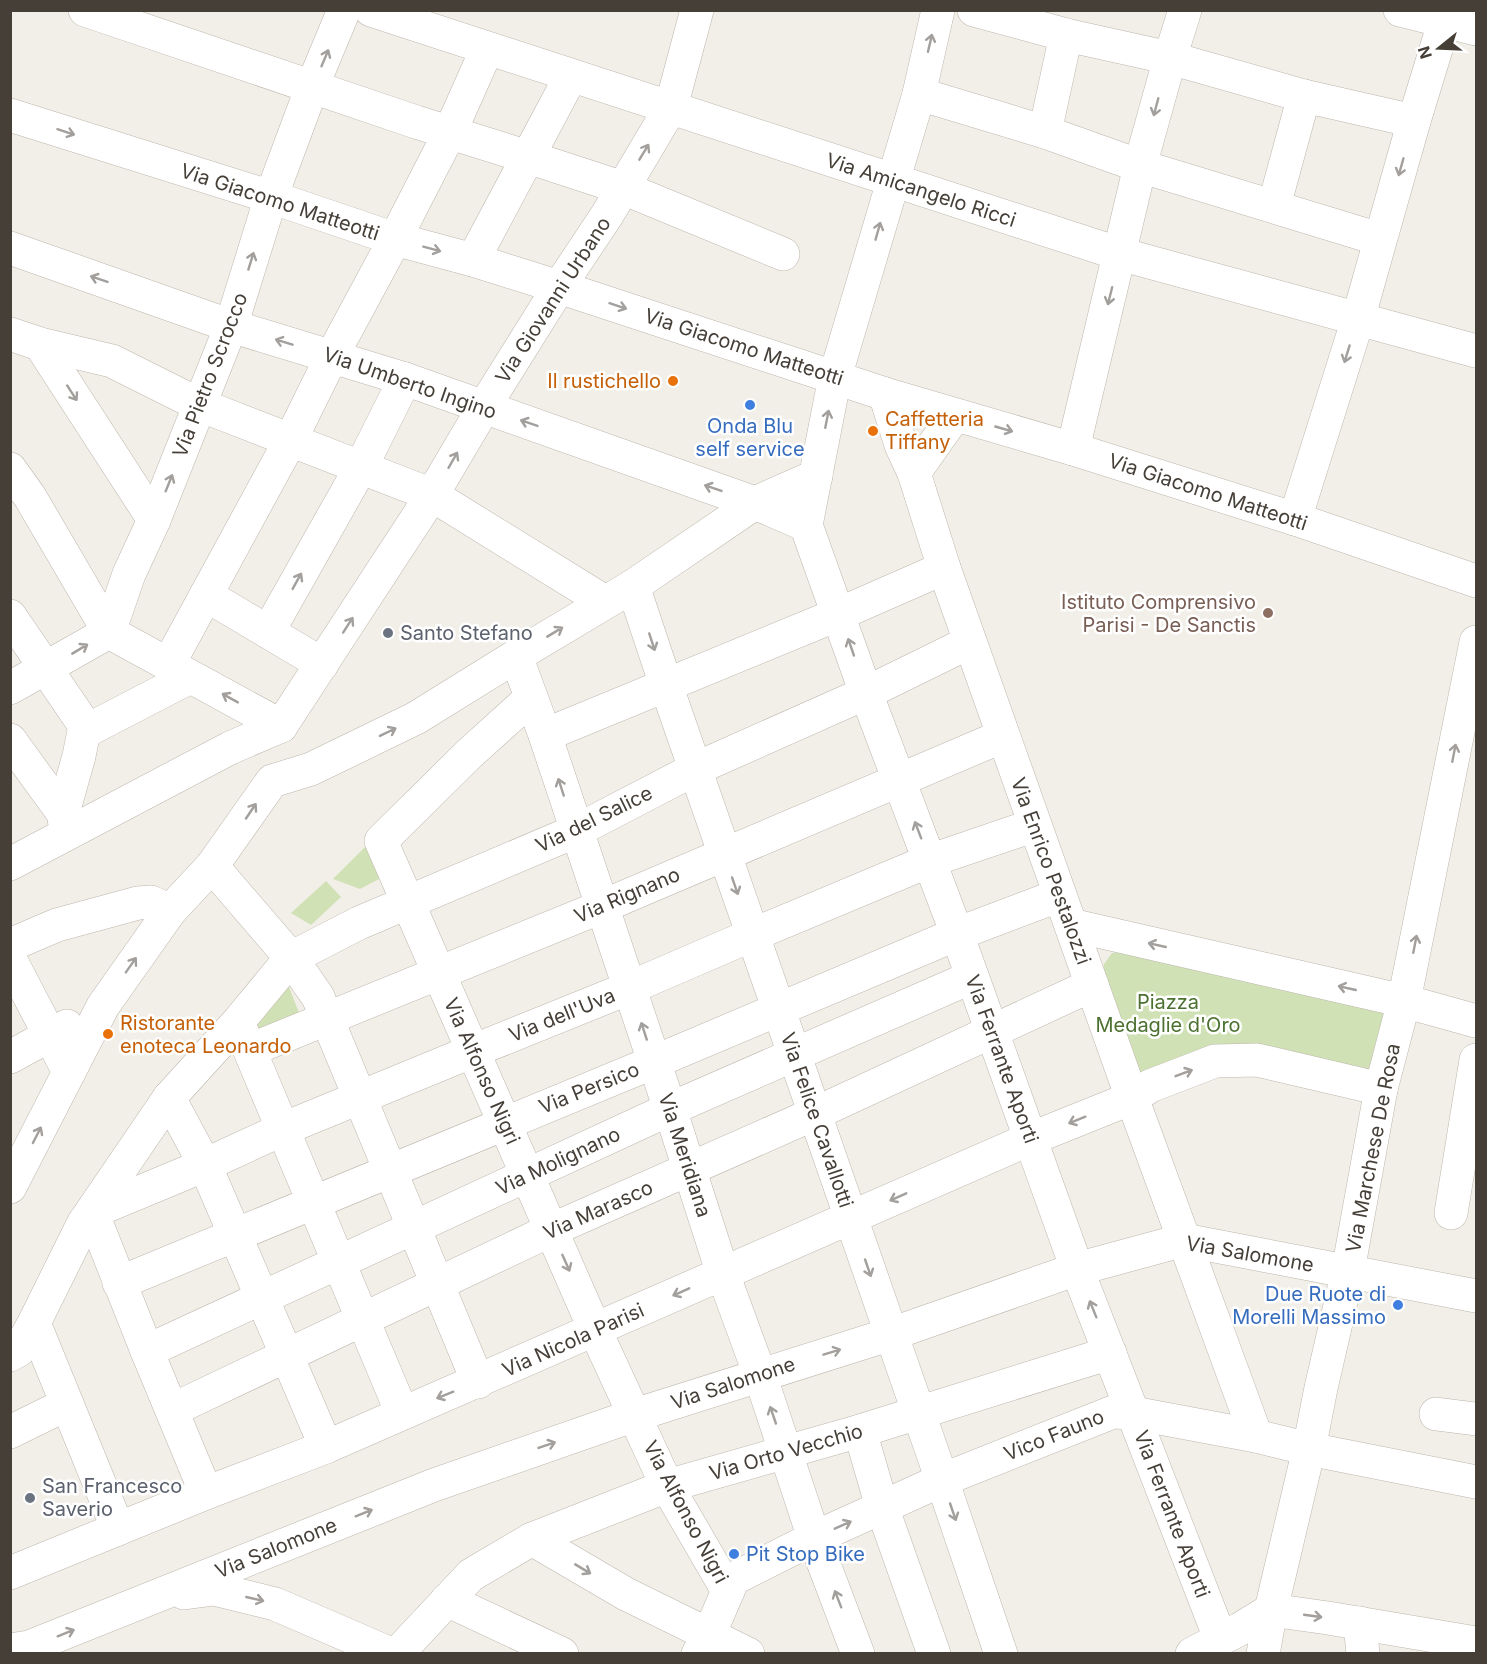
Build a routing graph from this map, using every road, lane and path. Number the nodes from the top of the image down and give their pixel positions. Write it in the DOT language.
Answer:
graph roads {
  1 [pos="85,10"];
  2 [pos="344,10"];
  3 [pos="371,10"];
  4 [pos="697,10"];
  5 [pos="938,10"];
  6 [pos="974,10"];
  7 [pos="1185,10"];
  8 [pos="1400,10"];
  9 [pos="1447,16"];
  10 [pos="1476,29"];
  11 [pos="1066,35"];
  12 [pos="487,49"];
  13 [pos="1170,58"];
  14 [pos="571,76"];
  15 [pos="312,87"];
  16 [pos="919,94"];
  17 [pos="1304,96"];
  18 [pos="671,107"];
  19 [pos="10,115"];
  20 [pos="1414,121"];
  21 [pos="450,132"];
  22 [pos="1045,132"];
  23 [pos="528,157"];
  24 [pos="1140,166"];
  25 [pos="893,181"];
  26 [pos="622,188"];
  27 [pos="271,197"];
  28 [pos="1274,206"];
  29 [pos="395,239"];
  30 [pos="1379,239"];
  31 [pos="10,248"];
  32 [pos="783,254"];
  33 [pos="1120,254"];
  34 [pos="473,260"];
  35 [pos="559,287"];
  36 [pos="1358,318"];
  37 [pos="231,326"];
  38 [pos="25,339"];
  39 [pos="1476,351"];
  40 [pos="332,356"];
  41 [pos="10,362"];
  42 [pos="835,377"];
  43 [pos="405,379"];
  44 [pos="885,394"];
  45 [pos="200,405"];
  46 [pos="484,407"];
  47 [pos="955,415"];
  48 [pos="291,439"];
  49 [pos="1072,449"];
  50 [pos="361,467"];
  51 [pos="10,469"];
  52 [pos="914,473"];
  53 [pos="816,476"];
  54 [pos="432,495"];
  55 [pos="755,503"];
  56 [pos="1295,519"];
  57 [pos="154,520"];
  58 [pos="806,525"];
  59 [pos="944,568"];
  60 [pos="1476,581"];
  61 [pos="633,586"];
  62 [pos="206,595"];
  63 [pos="605,602"];
  64 [pos="839,614"];
  65 [pos="10,616"];
  66 [pos="109,632"];
  67 [pos="268,632"];
  68 [pos="970,642"];
  69 [pos="1476,642"];
  70 [pos="516,656"];
  71 [pos="322,664"];
  72 [pos="47,668"];
  73 [pos="179,671"];
  74 [pos="666,685"];
  75 [pos="10,688"];
  76 [pos="866,693"];
  77 [pos="531,698"];
  78 [pos="281,726"];
  79 [pos="84,732"];
  80 [pos="544,735"];
  81 [pos="1003,736"];
  82 [pos="10,740"];
  83 [pos="695,769"];
  84 [pos="272,781"];
  85 [pos="899,781"];
  86 [pos="65,824"];
  87 [pos="1035,825"];
  88 [pos="576,831"];
  89 [pos="725,854"];
  90 [pos="929,861"];
  91 [pos="10,864"];
  92 [pos="212,866"];
  93 [pos="1059,894"];
  94 [pos="408,902"];
  95 [pos="601,907"];
  96 [pos="170,910"];
  97 [pos="1071,925"];
  98 [pos="957,934"];
  99 [pos="752,935"];
  100 [pos="10,945"];
  101 [pos="291,958"];
  102 [pos="10,959"];
  103 [pos="439,973"];
  104 [pos="972,977"];
  105 [pos="1092,985"];
  106 [pos="629,988"];
  107 [pos="1404,1001"];
  108 [pos="102,1006"];
  109 [pos="322,1008"];
  110 [pos="778,1009"];
  111 [pos="1476,1021"];
  112 [pos="992,1031"];
  113 [pos="49,1036"];
  114 [pos="244,1036"];
  115 [pos="473,1051"];
  116 [pos="794,1055"];
  117 [pos="10,1057"];
  118 [pos="1476,1060"];
  119 [pos="654,1062"];
  120 [pos="69,1072"];
  121 [pos="1381,1089"];
  122 [pos="169,1098"];
  123 [pos="359,1098"];
  124 [pos="1132,1098"];
  125 [pos="670,1109"];
  126 [pos="814,1114"];
  127 [pos="505,1123"];
  128 [pos="283,1130"];
  129 [pos="1030,1139"];
  130 [pos="205,1165"];
  131 [pos="690,1169"];
  132 [pos="390,1171"];
  133 [pos="13,1173"];
  134 [pos="527,1174"];
  135 [pos="314,1202"];
  136 [pos="92,1212"];
  137 [pos="1451,1213"];
  138 [pos="851,1218"];
  139 [pos="413,1227"];
  140 [pos="552,1230"];
  141 [pos="235,1234"];
  142 [pos="1184,1239"];
  143 [pos="339,1262"];
  144 [pos="1077,1269"];
  145 [pos="1348,1271"];
  146 [pos="723,1274"];
  147 [pos="119,1283"];
  148 [pos="437,1285"];
  149 [pos="1476,1296"];
  150 [pos="261,1298"];
  151 [pos="363,1320"];
  152 [pos="34,1323"];
  153 [pos="595,1330"];
  154 [pos="891,1334"];
  155 [pos="147,1351"];
  156 [pos="1110,1353"];
  157 [pos="10,1355"];
  158 [pos="286,1357"];
  159 [pos="760,1375"];
  160 [pos="477,1382"];
  161 [pos="67,1404"];
  162 [pos="172,1410"];
  163 [pos="402,1413"];
  164 [pos="1133,1413"];
  165 [pos="918,1414"];
  166 [pos="1436,1414"];
  167 [pos="635,1415"];
  168 [pos="1476,1419"];
  169 [pos="10,1431"];
  170 [pos="860,1431"];
  171 [pos="1256,1436"];
  172 [pos="326,1447"];
  173 [pos="1309,1449"];
  174 [pos="786,1452"];
  175 [pos="942,1480"];
  176 [pos="1476,1482"];
  177 [pos="667,1486"];
  178 [pos="206,1493"];
  179 [pos="882,1507"];
  180 [pos="118,1529"];
  181 [pos="814,1538"];
  182 [pos="532,1539"];
  183 [pos="10,1574"];
  184 [pos="728,1591"];
  185 [pos="156,1597"];
  186 [pos="447,1600"];
  187 [pos="1271,1610"];
  188 [pos="1361,1638"];
  189 [pos="1217,1640"];
  190 [pos="1476,1643"];
  191 [pos="704,1644"];
  192 [pos="10,1650"];
  193 [pos="392,1653"];
  194 [pos="397,1653"];
  195 [pos="562,1653"];
  196 [pos="748,1653"];
  197 [pos="858,1653"];
  198 [pos="934,1653"];
  199 [pos="1000,1653"];
  200 [pos="1263,1653"];
  1 -- 15 [label="street"];
  15 -- 2 [label="street, Via Pietro Scrocco, one-way"];
  3 -- 12 [label="street, Via Amicangelo Ricci"];
  4 -- 18 [label="street, Via Giovanni Urbano"];
  16 -- 5 [label="street, one-way"];
  6 -- 11 [label="street"];
  7 -- 13 [label="street"];
  8 -- 9 [label="street"];
  9 -- 10 [label="street"];
  9 -- 20 [label="street"];
  11 -- 13 [label="street"];
  11 -- 22 [label="street"];
  12 -- 14 [label="street, Via Amicangelo Ricci"];
  12 -- 21 [label="street"];
  13 -- 17 [label="street"];
  13 -- 24 [label="street, one-way"];
  14 -- 18 [label="street, Via Amicangelo Ricci"];
  14 -- 23 [label="street"];
  15 -- 21 [label="street"];
  15 -- 27 [label="street, Via Pietro Scrocco"];
  16 -- 22 [label="street"];
  16 -- 25 [label="street"];
  17 -- 20 [label="street"];
  17 -- 28 [label="street"];
  18 -- 25 [label="street, Via Amicangelo Ricci"];
  26 -- 18 [label="street, Via Giovanni Urbano, one-way"];
  19 -- 27 [label="street, Via Giacomo Matteotti, one-way"];
  20 -- 30 [label="street, one-way"];
  21 -- 23 [label="street"];
  21 -- 29 [label="street"];
  22 -- 24 [label="street"];
  23 -- 26 [label="street"];
  23 -- 34 [label="street"];
  24 -- 28 [label="street"];
  24 -- 33 [label="street"];
  25 -- 33 [label="street, Via Amicangelo Ricci"];
  42 -- 25 [label="street, one-way"];
  26 -- 32 [label="street"];
  26 -- 35 [label="street, Via Giovanni Urbano"];
  27 -- 29 [label="street, Via Giacomo Matteotti"];
  37 -- 27 [label="street, Via Pietro Scrocco, one-way"];
  28 -- 30 [label="street"];
  29 -- 34 [label="street, Via Giacomo Matteotti, one-way"];
  29 -- 40 [label="street"];
  30 -- 36 [label="street"];
  37 -- 31 [label="street, Via Umberto Ingino, one-way"];
  33 -- 36 [label="street, Via Amicangelo Ricci"];
  33 -- 49 [label="street, one-way"];
  34 -- 35 [label="street, Via Giacomo Matteotti"];
  35 -- 42 [label="street, Via Giacomo Matteotti, one-way"];
  35 -- 46 [label="street, Via Giovanni Urbano"];
  36 -- 39 [label="street, Via Amicangelo Ricci"];
  36 -- 56 [label="street, one-way"];
  40 -- 37 [label="street, Via Umberto Ingino, one-way"];
  37 -- 45 [label="street, Via Pietro Scrocco"];
  38 -- 41 [label="street"];
  38 -- 45 [label="street"];
  38 -- 57 [label="street, one-way"];
  40 -- 43 [label="street, Via Umberto Ingino"];
  40 -- 48 [label="street"];
  42 -- 44 [label="street, Via Giacomo Matteotti"];
  53 -- 42 [label="street, one-way"];
  43 -- 46 [label="street, Via Umberto Ingino"];
  43 -- 50 [label="street"];
  44 -- 47 [label="street, Via Giacomo Matteotti"];
  44 -- 52 [label="street, Via Enrico Pestalozzi"];
  45 -- 48 [label="street"];
  57 -- 45 [label="street, Via Pietro Scrocco, one-way"];
  54 -- 46 [label="street, Via Giovanni Urbano, one-way"];
  55 -- 46 [label="street, Via Umberto Ingino, one-way"];
  47 -- 49 [label="street, Via Giacomo Matteotti, one-way"];
  47 -- 52 [label="street"];
  48 -- 50 [label="street"];
  48 -- 62 [label="street"];
  49 -- 56 [label="street, Via Giacomo Matteotti"];
  50 -- 54 [label="street"];
  67 -- 50 [label="street, one-way"];
  51 -- 66 [label="street"];
  52 -- 59 [label="street, Via Enrico Pestalozzi"];
  53 -- 55 [label="street"];
  53 -- 58 [label="street"];
  54 -- 63 [label="street"];
  71 -- 54 [label="street, Via Giovanni Urbano, one-way"];
  55 -- 58 [label="street, Via Umberto Ingino"];
  55 -- 61 [label="street"];
  56 -- 60 [label="street, Via Giacomo Matteotti"];
  57 -- 66 [label="street, Via Pietro Scrocco"];
  58 -- 64 [label="street, Via Ferrante Aporti"];
  59 -- 64 [label="street"];
  59 -- 68 [label="street, Via Enrico Pestalozzi"];
  61 -- 63 [label="street"];
  61 -- 74 [label="street, Via Felice Cavallotti, one-way"];
  62 -- 67 [label="street"];
  62 -- 73 [label="street"];
  70 -- 63 [label="street, one-way"];
  64 -- 74 [label="street"];
  76 -- 64 [label="street, Via Ferrante Aporti, one-way"];
  65 -- 72 [label="street"];
  72 -- 66 [label="street, one-way"];
  66 -- 73 [label="street"];
  67 -- 71 [label="street"];
  68 -- 76 [label="street, Via del Salice"];
  68 -- 81 [label="street, Via Enrico Pestalozzi"];
  107 -- 69 [label="street, Via Marchese De Rosa, one-way"];
  70 -- 77 [label="street, Via Meridiana"];
  84 -- 70 [label="street, one-way"];
  71 -- 78 [label="street, Via Giovanni Urbano"];
  72 -- 75 [label="street"];
  72 -- 79 [label="street"];
  78 -- 73 [label="street, one-way"];
  73 -- 79 [label="street"];
  74 -- 80 [label="street"];
  74 -- 83 [label="street, Via Felice Cavallotti"];
  76 -- 83 [label="street, Via del Salice"];
  76 -- 85 [label="street, Via Ferrante Aporti"];
  77 -- 80 [label="street, Via Meridiana"];
  77 -- 94 [label="street, Via Alfonso Nigri"];
  78 -- 84 [label="street"];
  78 -- 86 [label="street"];
  79 -- 86 [label="street"];
  88 -- 80 [label="street, Via Meridiana, one-way"];
  81 -- 85 [label="street, Via Rignano"];
  81 -- 87 [label="street, Via Enrico Pestalozzi"];
  82 -- 86 [label="street"];
  83 -- 88 [label="street, Via del Salice"];
  83 -- 89 [label="street, Via Felice Cavallotti"];
  92 -- 84 [label="street, one-way"];
  85 -- 89 [label="street, Via Rignano"];
  90 -- 85 [label="street, Via Ferrante Aporti, one-way"];
  86 -- 91 [label="street"];
  87 -- 90 [label="street, Via dell'Uva"];
  87 -- 93 [label="street, Via Enrico Pestalozzi"];
  88 -- 94 [label="street, Via del Salice"];
  88 -- 95 [label="street, Via Meridiana"];
  89 -- 95 [label="street, Via Rignano"];
  89 -- 99 [label="street, Via Felice Cavallotti, one-way"];
  90 -- 98 [label="street, Via Ferrante Aporti"];
  90 -- 99 [label="street, Via dell'Uva"];
  92 -- 96 [label="street"];
  92 -- 101 [label="street"];
  93 -- 97 [label="street, Via Enrico Pestalozzi"];
  93 -- 98 [label="street, Via Persico"];
  94 -- 101 [label="street, Via del Salice"];
  94 -- 103 [label="street, Via Alfonso Nigri"];
  95 -- 103 [label="street, Via Rignano"];
  95 -- 106 [label="street, Via Meridiana"];
  96 -- 100 [label="street"];
  108 -- 96 [label="street, one-way"];
  97 -- 105 [label="street, Via Enrico Pestalozzi"];
  107 -- 97 [label="street, one-way"];
  98 -- 104 [label="street, Via Ferrante Aporti"];
  98 -- 110 [label="street, Via Persico"];
  99 -- 106 [label="street, Via dell'Uva"];
  99 -- 110 [label="street, Via Felice Cavallotti"];
  101 -- 109 [label="street"];
  101 -- 114 [label="street, Via del Salice"];
  102 -- 113 [label="street"];
  103 -- 109 [label="street, Via Rignano"];
  103 -- 115 [label="street, Via Alfonso Nigri"];
  104 -- 112 [label="street, Via Ferrante Aporti"];
  104 -- 116 [label="street, Via Molignano"];
  105 -- 112 [label="street, Via Marasco"];
  105 -- 124 [label="street, Via Enrico Pestalozzi"];
  106 -- 115 [label="street, Via dell'Uva"];
  119 -- 106 [label="street, Via Meridiana, one-way"];
  107 -- 111 [label="street"];
  107 -- 121 [label="street, Via Marchese De Rosa"];
  108 -- 113 [label="street"];
  108 -- 120 [label="street"];
  109 -- 114 [label="street, Via Rignano"];
  109 -- 123 [label="street"];
  110 -- 116 [label="street, Via Felice Cavallotti"];
  110 -- 119 [label="street, Via Persico"];
  112 -- 126 [label="street, Via Marasco"];
  112 -- 129 [label="street, Via Ferrante Aporti"];
  113 -- 117 [label="street"];
  113 -- 120 [label="street"];
  114 -- 122 [label="street, Via del Salice"];
  114 -- 128 [label="street"];
  115 -- 123 [label="street, Via dell'Uva"];
  115 -- 127 [label="street, Via Alfonso Nigri"];
  116 -- 125 [label="street, Via Molignano"];
  116 -- 126 [label="street, Via Felice Cavallotti"];
  118 -- 137 [label="street"];
  119 -- 125 [label="street, Via Meridiana"];
  119 -- 127 [label="street, Via Persico"];
  133 -- 120 [label="street, one-way"];
  124 -- 121 [label="street, one-way"];
  121 -- 145 [label="street, Via Marchese De Rosa"];
  122 -- 130 [label="street"];
  122 -- 136 [label="street, Via del Salice"];
  123 -- 128 [label="street, Via dell'Uva"];
  123 -- 132 [label="street"];
  124 -- 129 [label="street, Via Nicola Parisi, one-way"];
  124 -- 142 [label="street, Via Enrico Pestalozzi"];
  125 -- 131 [label="street, Via Meridiana"];
  125 -- 134 [label="street, Via Molignano"];
  126 -- 131 [label="street, Via Marasco"];
  126 -- 138 [label="street, Via Felice Cavallotti"];
  127 -- 132 [label="street, Via Persico"];
  127 -- 134 [label="street, Via Alfonso Nigri"];
  128 -- 130 [label="street, Via dell'Uva"];
  128 -- 135 [label="street"];
  129 -- 138 [label="street, Via Nicola Parisi, one-way"];
  129 -- 144 [label="street, Via Ferrante Aporti"];
  130 -- 136 [label="street, Via dell'Uva"];
  130 -- 141 [label="street"];
  131 -- 140 [label="street, Via Marasco"];
  131 -- 146 [label="street, Via Meridiana"];
  132 -- 135 [label="street, Via Persico"];
  132 -- 139 [label="street"];
  134 -- 139 [label="street, Via Molignano"];
  134 -- 140 [label="street, Via Alfonso Nigri"];
  135 -- 141 [label="street, Via Persico"];
  135 -- 143 [label="street"];
  136 -- 147 [label="street"];
  136 -- 152 [label="street, Via del Salice"];
  138 -- 146 [label="street, Via Nicola Parisi"];
  138 -- 154 [label="street, Via Felice Cavallotti, one-way"];
  139 -- 143 [label="street, Via Molignano"];
  139 -- 148 [label="street"];
  140 -- 148 [label="street, Via Marasco"];
  140 -- 153 [label="street, Via Alfonso Nigri, one-way"];
  141 -- 147 [label="street, Via Persico"];
  141 -- 150 [label="street"];
  142 -- 144 [label="street, Via Salomone"];
  142 -- 145 [label="street, Via Salomone"];
  142 -- 171 [label="street, Via Enrico Pestalozzi"];
  143 -- 150 [label="street, Via Molignano"];
  143 -- 151 [label="street"];
  144 -- 154 [label="street, Via Salomone"];
  156 -- 144 [label="street, Via Ferrante Aporti, one-way"];
  145 -- 149 [label="street, Via Salomone"];
  145 -- 173 [label="street, Via Marchese De Rosa"];
  146 -- 153 [label="street, Via Nicola Parisi, one-way"];
  146 -- 159 [label="street, Via Meridiana"];
  147 -- 155 [label="street"];
  148 -- 151 [label="street, Via Marasco"];
  148 -- 160 [label="street"];
  150 -- 155 [label="street, Via Molignano"];
  150 -- 158 [label="street"];
  151 -- 158 [label="street, Via Marasco"];
  151 -- 163 [label="street"];
  152 -- 157 [label="street, Via del Salice"];
  152 -- 161 [label="street"];
  153 -- 160 [label="street, Via Nicola Parisi"];
  153 -- 167 [label="street, Via Alfonso Nigri"];
  159 -- 154 [label="street, Via Salomone, one-way"];
  154 -- 165 [label="street, Via Felice Cavallotti"];
  155 -- 162 [label="street"];
  156 -- 164 [label="street, Via Ferrante Aporti"];
  156 -- 165 [label="street, Via Orto Vecchio"];
  158 -- 162 [label="street, Via Marasco"];
  158 -- 172 [label="street"];
  159 -- 167 [label="street, Via Salomone"];
  174 -- 159 [label="street, Via Meridiana, one-way"];
  160 -- 163 [label="street, Via Nicola Parisi, one-way"];
  161 -- 169 [label="street"];
  161 -- 180 [label="street"];
  162 -- 178 [label="street"];
  163 -- 172 [label="street, Via Nicola Parisi"];
  164 -- 171 [label="street, Vico Fauno"];
  164 -- 175 [label="street, Vico Fauno"];
  164 -- 189 [label="street, Via Ferrante Aporti"];
  165 -- 170 [label="street, Via Orto Vecchio"];
  165 -- 175 [label="street, Via Felice Cavallotti"];
  166 -- 168 [label="street"];
  167 -- 177 [label="street, Via Alfonso Nigri"];
  185 -- 167 [label="street, Via Salomone, one-way"];
  170 -- 174 [label="street, Via Orto Vecchio"];
  170 -- 179 [label="street"];
  171 -- 173 [label="street, Vico Fauno"];
  172 -- 178 [label="street, Via Nicola Parisi"];
  173 -- 176 [label="street, Vico Fauno"];
  173 -- 187 [label="street, Via Marchese De Rosa"];
  174 -- 177 [label="street, Via Orto Vecchio"];
  174 -- 181 [label="street, Via Meridiana"];
  175 -- 179 [label="street, Vico Fauno"];
  175 -- 199 [label="street, Via Felice Cavallotti, one-way"];
  177 -- 182 [label="street, Via Orto Vecchio"];
  177 -- 184 [label="street, Via Alfonso Nigri"];
  178 -- 180 [label="street, Via Nicola Parisi"];
  181 -- 179 [label="street, Vico Fauno, one-way"];
  179 -- 198 [label="street"];
  180 -- 183 [label="street, Via Nicola Parisi"];
  181 -- 184 [label="street, Vico Fauno"];
  197 -- 181 [label="street, Via Meridiana, one-way"];
  182 -- 186 [label="street, Via Orto Vecchio"];
  182 -- 191 [label="street, one-way"];
  184 -- 191 [label="street, Vico Fauno"];
  192 -- 185 [label="street, Via Salomone, one-way"];
  185 -- 193 [label="street, one-way"];
  186 -- 194 [label="street, Via Orto Vecchio"];
  186 -- 195 [label="street"];
  187 -- 188 [label="street, one-way"];
  187 -- 189 [label="street"];
  187 -- 200 [label="street, Via Marchese De Rosa"];
  188 -- 190 [label="street"];
  191 -- 196 [label="street"];
}
